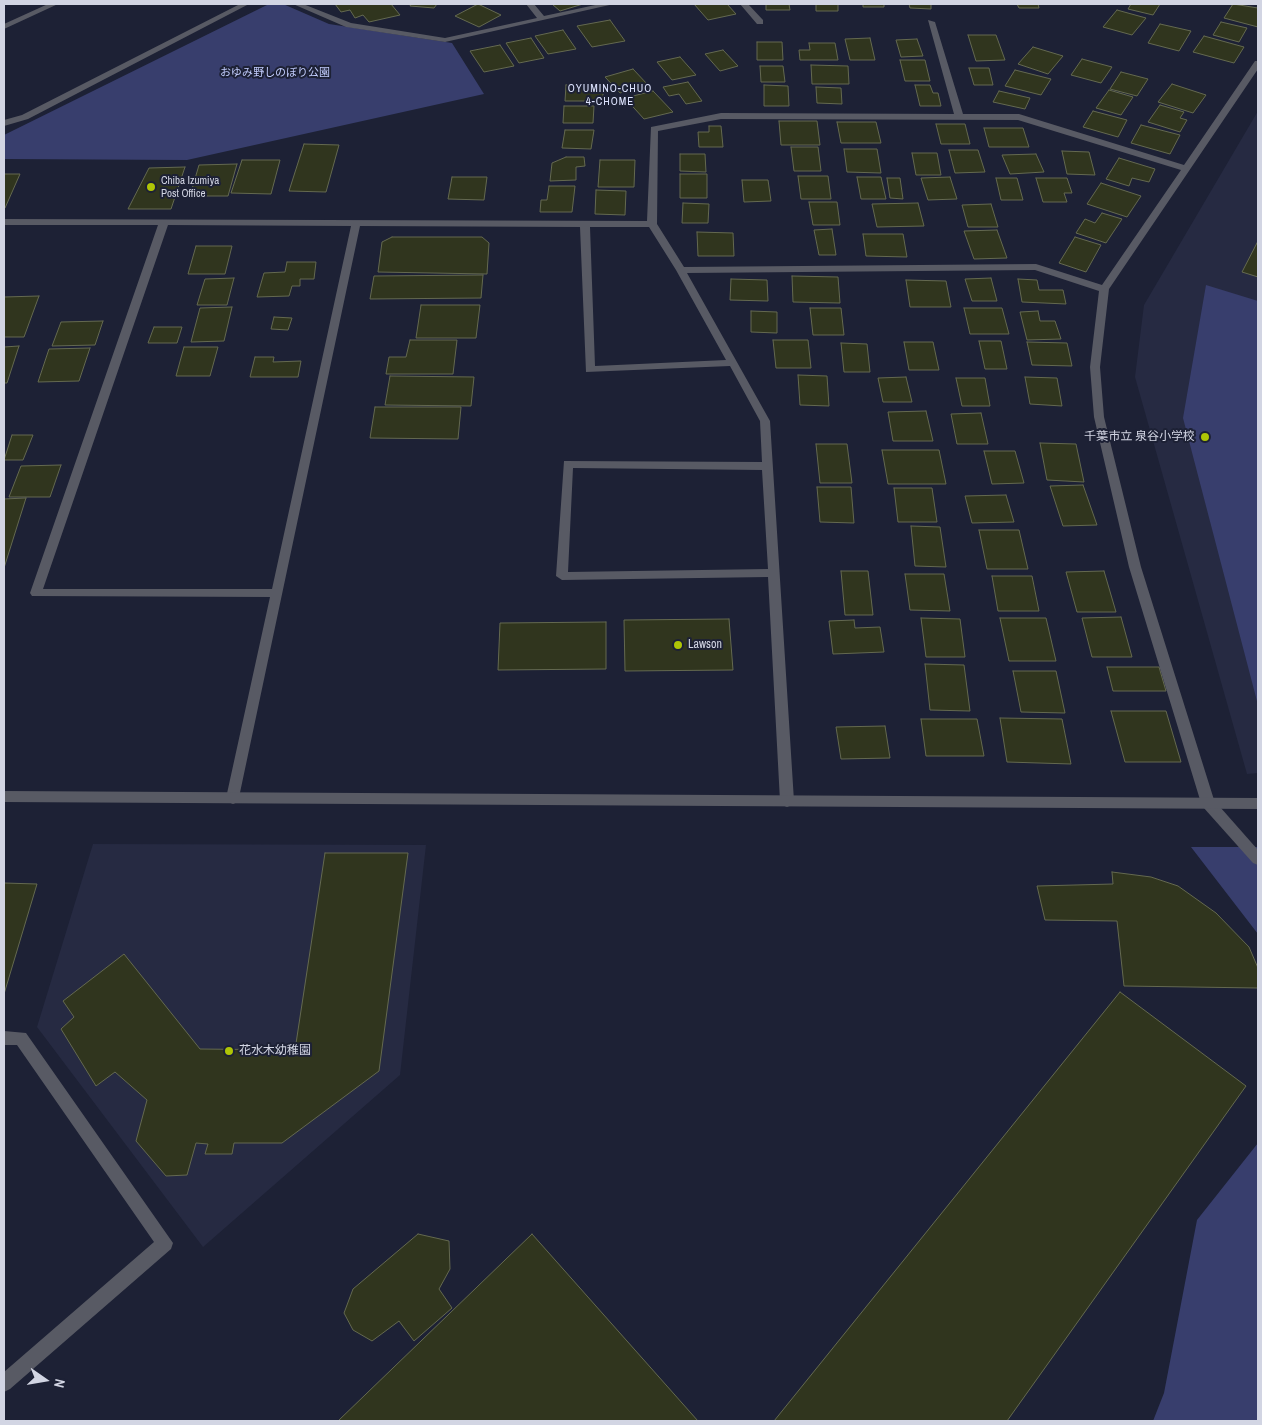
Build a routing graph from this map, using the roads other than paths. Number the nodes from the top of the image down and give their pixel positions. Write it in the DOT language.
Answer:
graph roads {
  1 [pos="54,4"];
  2 [pos="245,4"];
  3 [pos="297,4"];
  4 [pos="530,4"];
  5 [pos="610,4"];
  6 [pos="744,4"];
  7 [pos="541,18"];
  8 [pos="760,22"];
  9 [pos="931,22"];
  10 [pos="4,27"];
  11 [pos="1258,63"];
  12 [pos="959,116"];
  13 [pos="4,123"];
  14 [pos="1185,168"];
  15 [pos="4,222"];
  16 [pos="356,222"];
  17 [pos="163,224"];
  18 [pos="585,224"];
  19 [pos="652,224"];
  20 [pos="681,270"];
  21 [pos="1104,289"];
  22 [pos="732,363"];
  23 [pos="767,466"];
  24 [pos="774,573"];
  25 [pos="277,593"];
  26 [pos="4,796"];
  27 [pos="233,798"];
  28 [pos="787,800"];
  29 [pos="1208,803"];
  30 [pos="1258,804"];
  31 [pos="1258,859"];
  32 [pos="4,1038"];
  33 [pos="4,1383"];
  1 -- 10 [label="street"];
  2 -- 13 [label="street"];
  3 -- 7 [label="street"];
  4 -- 7 [label="street"];
  5 -- 7 [label="street"];
  6 -- 8 [label="street"];
  9 -- 12 [label="street"];
  11 -- 14 [label="street"];
  12 -- 14 [label="street"];
  12 -- 19 [label="street"];
  14 -- 21 [label="street"];
  15 -- 17 [label="street"];
  16 -- 17 [label="street"];
  16 -- 18 [label="street"];
  16 -- 25 [label="street"];
  17 -- 25 [label="street"];
  18 -- 19 [label="street"];
  18 -- 22 [label="street"];
  19 -- 20 [label="street"];
  20 -- 21 [label="street"];
  20 -- 22 [label="street"];
  21 -- 29 [label="street"];
  22 -- 23 [label="street"];
  23 -- 24 [label="street"];
  23 -- 24 [label="street"];
  24 -- 28 [label="street"];
  25 -- 27 [label="street"];
  26 -- 27 [label="street"];
  27 -- 28 [label="street"];
  28 -- 29 [label="street"];
  29 -- 30 [label="street"];
  29 -- 31 [label="street"];
  32 -- 33 [label="street"];
}
